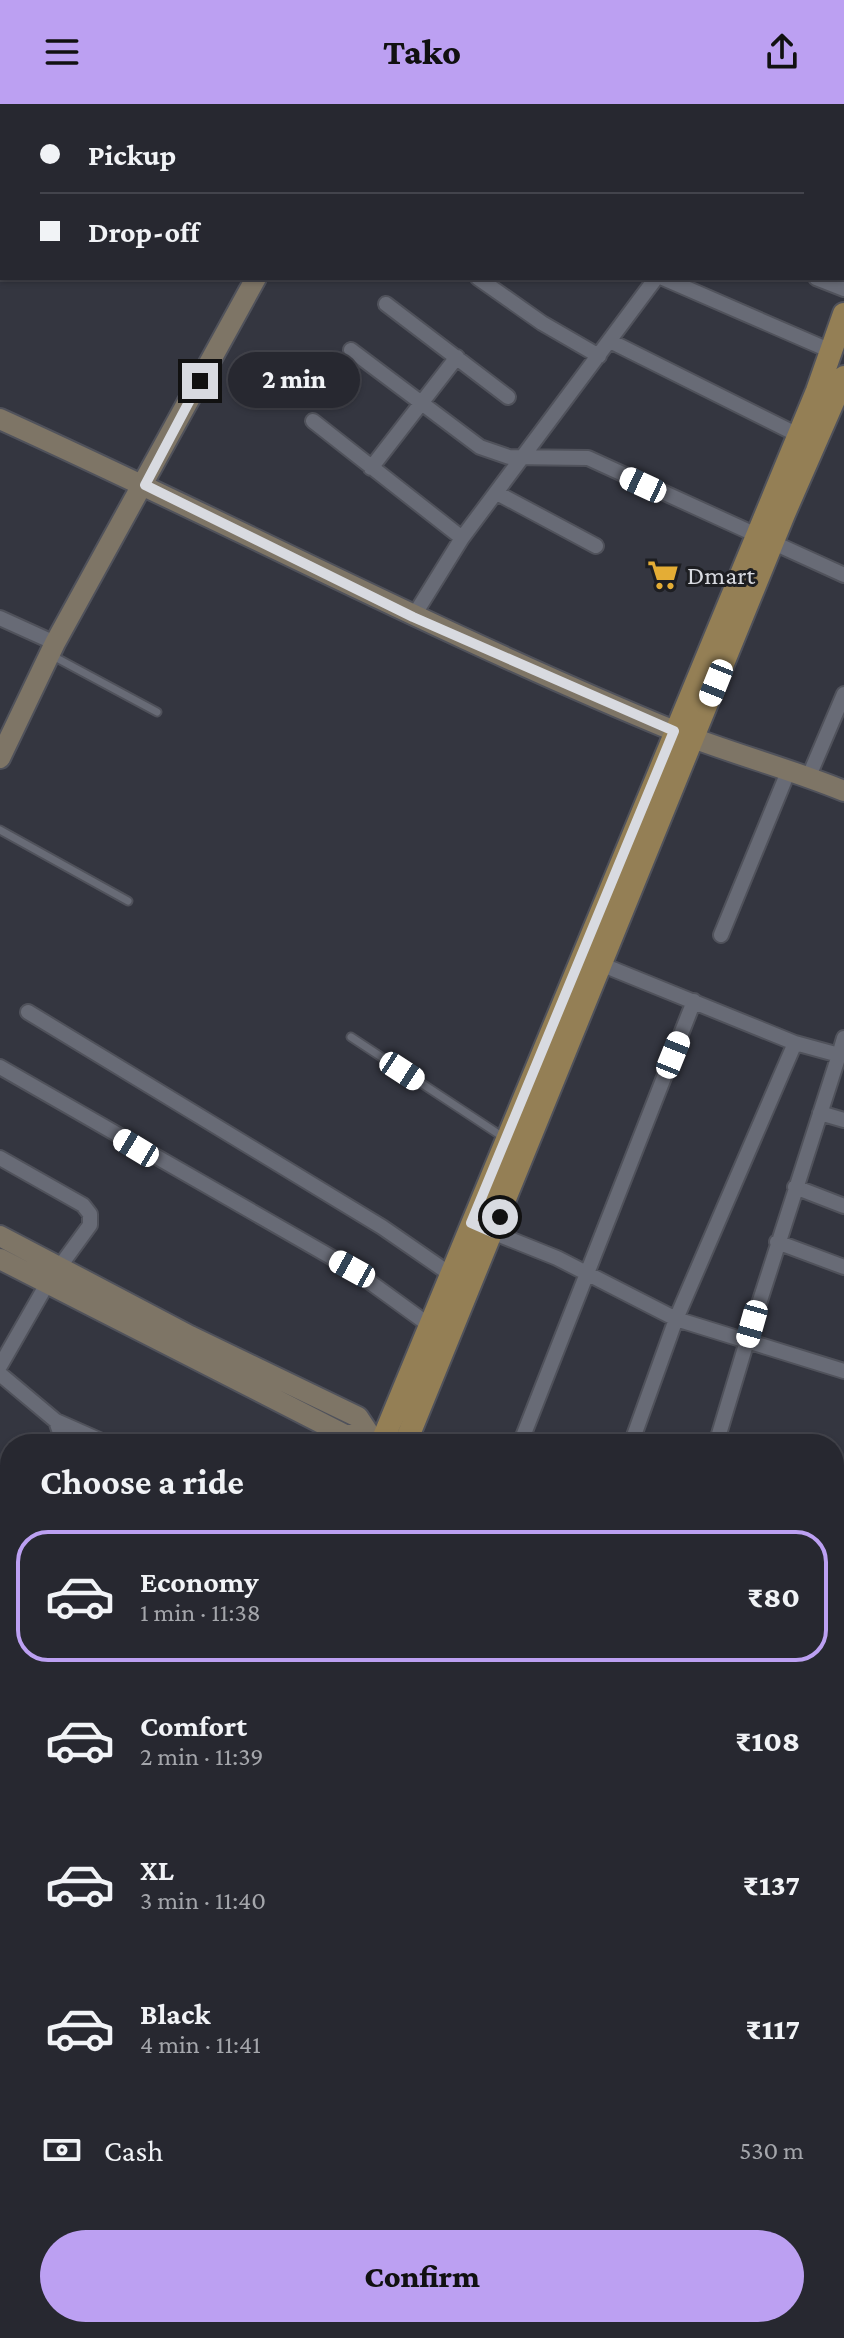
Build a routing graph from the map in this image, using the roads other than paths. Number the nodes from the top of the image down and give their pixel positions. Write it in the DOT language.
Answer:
graph roads {
  1 [pos="255,280"];
  2 [pos="481,280"];
  3 [pos="655,280"];
  4 [pos="668,280"];
  5 [pos="821,280"];
  6 [pos="844,289"];
  7 [pos="386,304"];
  8 [pos="844,314"];
  9 [pos="610,341"];
  10 [pos="351,350"];
  11 [pos="831,351"];
  12 [pos="599,356"];
  13 [pos="457,357"];
  14 [pos="844,377"];
  15 [pos="508,397"];
  16 [pos="419,403"];
  17 [pos="839,404"];
  18 [pos="0,419"];
  19 [pos="313,421"];
  20 [pos="798,435"];
  21 [pos="527,456"];
  22 [pos="371,468"];
  23 [pos="145,485"];
  24 [pos="497,493"];
  25 [pos="462,538"];
  26 [pos="764,541"];
  27 [pos="596,546"];
  28 [pos="844,575"];
  29 [pos="413,617"];
  30 [pos="0,618"];
  31 [pos="52,649"];
  32 [pos="844,694"];
  33 [pos="157,712"];
  34 [pos="684,734"];
  35 [pos="2,747"];
  36 [pos="788,772"];
  37 [pos="809,776"];
  38 [pos="844,791"];
  39 [pos="0,830"];
  40 [pos="128,901"];
  41 [pos="721,935"];
  42 [pos="591,960"];
  43 [pos="694,1001"];
  44 [pos="28,1012"];
  45 [pos="351,1037"];
  46 [pos="844,1038"];
  47 [pos="795,1043"];
  48 [pos="839,1055"];
  49 [pos="0,1067"];
  50 [pos="820,1113"];
  51 [pos="844,1120"];
  52 [pos="506,1139"];
  53 [pos="527,1150"];
  54 [pos="0,1158"];
  55 [pos="795,1187"];
  56 [pos="844,1206"];
  57 [pos="471,1223"];
  58 [pos="494,1233"];
  59 [pos="0,1236"];
  60 [pos="777,1242"];
  61 [pos="0,1259"];
  62 [pos="844,1267"];
  63 [pos="586,1273"];
  64 [pos="450,1274"];
  65 [pos="53,1276"];
  66 [pos="676,1319"];
  67 [pos="429,1325"];
  68 [pos="747,1341"];
  69 [pos="0,1366"];
  70 [pos="844,1371"];
  71 [pos="0,1374"];
  72 [pos="56,1421"];
  73 [pos="61,1434"];
  74 [pos="85,1434"];
  75 [pos="343,1434"];
  76 [pos="397,1434"];
  77 [pos="398,1434"];
  78 [pos="524,1434"];
  79 [pos="635,1434"];
  80 [pos="719,1434"];
  1 -- 23 [label="street"];
  2 -- 12 [label="street"];
  3 -- 9 [label="street"];
  4 -- 11 [label="street"];
  5 -- 6 [label="street"];
  7 -- 13 [label="street"];
  8 -- 11 [label="main road"];
  9 -- 12 [label="street"];
  9 -- 20 [label="street"];
  10 -- 16 [label="street"];
  11 -- 20 [label="main road"];
  12 -- 21 [label="street"];
  13 -- 15 [label="street"];
  13 -- 16 [label="street"];
  14 -- 17 [label="main road"];
  16 -- 21 [label="street"];
  16 -- 22 [label="street"];
  17 -- 26 [label="main road"];
  18 -- 23 [label="street"];
  19 -- 22 [label="street"];
  20 -- 26 [label="main road"];
  21 -- 24 [label="street"];
  21 -- 26 [label="street"];
  22 -- 25 [label="street"];
  23 -- 29 [label="street"];
  23 -- 31 [label="street"];
  24 -- 25 [label="street"];
  24 -- 27 [label="street"];
  25 -- 29 [label="street"];
  26 -- 28 [label="street"];
  26 -- 34 [label="main road"];
  29 -- 34 [label="street"];
  30 -- 31 [label="street"];
  31 -- 33 [label="lane"];
  31 -- 35 [label="street"];
  32 -- 37 [label="street"];
  34 -- 36 [label="street"];
  34 -- 42 [label="main road"];
  36 -- 37 [label="street"];
  36 -- 41 [label="street"];
  37 -- 38 [label="street"];
  39 -- 40 [label="lane"];
  42 -- 43 [label="street"];
  42 -- 52 [label="main road"];
  42 -- 53 [label="main road"];
  43 -- 47 [label="street"];
  43 -- 63 [label="street"];
  44 -- 64 [label="street"];
  45 -- 52 [label="lane"];
  46 -- 48 [label="street"];
  47 -- 48 [label="street"];
  47 -- 66 [label="street"];
  48 -- 50 [label="street"];
  49 -- 67 [label="street"];
  50 -- 51 [label="street"];
  50 -- 55 [label="street"];
  52 -- 53 [label="lane"];
  52 -- 57 [label="main road"];
  53 -- 58 [label="main road"];
  54 -- 65 [label="street"];
  55 -- 56 [label="street"];
  55 -- 60 [label="street"];
  57 -- 58 [label="street"];
  57 -- 64 [label="main road"];
  58 -- 63 [label="street"];
  58 -- 77 [label="main road"];
  59 -- 65 [label="street"];
  60 -- 62 [label="street"];
  60 -- 68 [label="street"];
  61 -- 65 [label="street"];
  63 -- 66 [label="street"];
  63 -- 78 [label="street"];
  64 -- 67 [label="main road"];
  65 -- 69 [label="street"];
  65 -- 75 [label="street"];
  66 -- 68 [label="street"];
  66 -- 79 [label="street"];
  67 -- 76 [label="main road"];
  68 -- 70 [label="street"];
  68 -- 80 [label="street"];
  71 -- 72 [label="street"];
  72 -- 73 [label="street"];
  72 -- 74 [label="street"];
}
